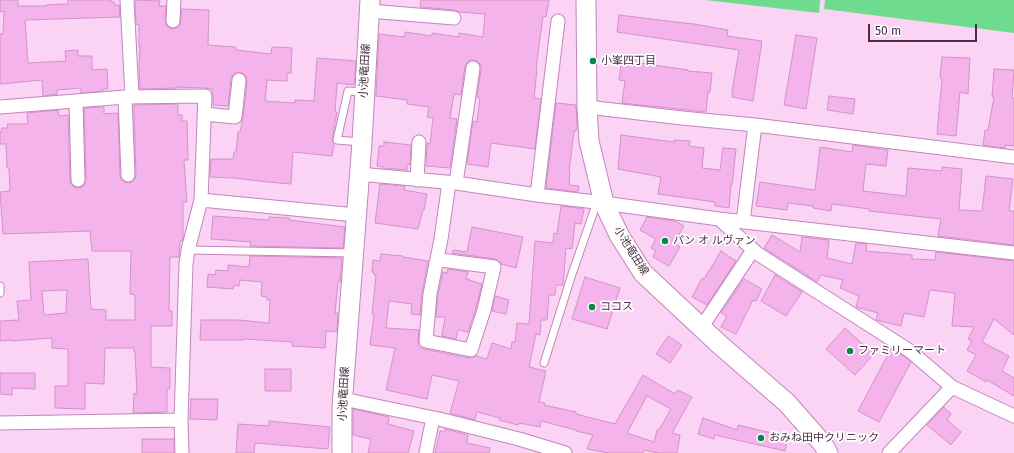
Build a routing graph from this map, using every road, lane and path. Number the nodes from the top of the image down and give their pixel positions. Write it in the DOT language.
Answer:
graph roads {
  1 [pos="127,0"];
  2 [pos="174,0"];
  3 [pos="586,0"];
  4 [pos="369,6"];
  5 [pos="454,18"];
  6 [pos="558,21"];
  7 [pos="173,22"];
  8 [pos="473,68"];
  9 [pos="239,80"];
  10 [pos="129,96"];
  11 [pos="76,101"];
  12 [pos="0,107"];
  13 [pos="587,107"];
  14 [pos="204,114"];
  15 [pos="755,125"];
  16 [pos="419,142"];
  17 [pos="1014,157"];
  18 [pos="359,174"];
  19 [pos="128,175"];
  20 [pos="78,180"];
  21 [pos="417,180"];
  22 [pos="453,183"];
  23 [pos="537,195"];
  24 [pos="201,200"];
  25 [pos="600,202"];
  26 [pos="356,215"];
  27 [pos="719,219"];
  28 [pos="743,222"];
  29 [pos="188,250"];
  30 [pos="753,250"];
  31 [pos="353,253"];
  32 [pos="1014,253"];
  33 [pos="436,264"];
  34 [pos="0,286"];
  35 [pos="0,293"];
  36 [pos="701,328"];
  37 [pos="544,363"];
  38 [pos="952,387"];
  39 [pos="343,399"];
  40 [pos="1014,416"];
  41 [pos="433,418"];
  42 [pos="181,420"];
  43 [pos="0,423"];
  44 [pos="426,452"];
  45 [pos="182,453"];
  46 [pos="342,453"];
  47 [pos="564,453"];
  48 [pos="828,453"];
  49 [pos="889,453"];
  1 -- 10 [label="street"];
  2 -- 7 [label="street"];
  3 -- 13 [label="main road, 小池竜田線"];
  4 -- 5 [label="street"];
  4 -- 18 [label="main road, 小池竜田線"];
  6 -- 23 [label="street"];
  8 -- 22 [label="street"];
  9 -- 14 [label="street"];
  10 -- 11 [label="street"];
  10 -- 14 [label="street"];
  10 -- 19 [label="street"];
  11 -- 12 [label="street"];
  11 -- 20 [label="street"];
  13 -- 15 [label="street"];
  13 -- 25 [label="main road, 小池竜田線"];
  14 -- 24 [label="street"];
  15 -- 17 [label="street"];
  15 -- 28 [label="street"];
  16 -- 21 [label="street"];
  18 -- 21 [label="street"];
  18 -- 26 [label="main road, 小池竜田線"];
  21 -- 22 [label="street"];
  22 -- 23 [label="street"];
  22 -- 33 [label="street"];
  23 -- 25 [label="street"];
  24 -- 26 [label="street"];
  24 -- 29 [label="street"];
  25 -- 27 [label="street"];
  25 -- 36 [label="main road, 小池竜田線"];
  25 -- 37 [label="lane"];
  26 -- 31 [label="main road, 小池竜田線"];
  27 -- 28 [label="street"];
  27 -- 30 [label="street"];
  28 -- 32 [label="street"];
  29 -- 31 [label="lane"];
  29 -- 42 [label="street"];
  30 -- 36 [label="street"];
  30 -- 38 [label="street"];
  31 -- 39 [label="main road, 小池竜田線"];
  33 -- 33 [label="street"];
  34 -- 35 [label="lane"];
  36 -- 48 [label="main road, 小池竜田線"];
  38 -- 40 [label="street"];
  38 -- 49 [label="street"];
  39 -- 41 [label="street"];
  39 -- 46 [label="main road, 小池竜田線"];
  41 -- 44 [label="street"];
  41 -- 47 [label="street"];
  42 -- 43 [label="street"];
  42 -- 45 [label="street"];
}
